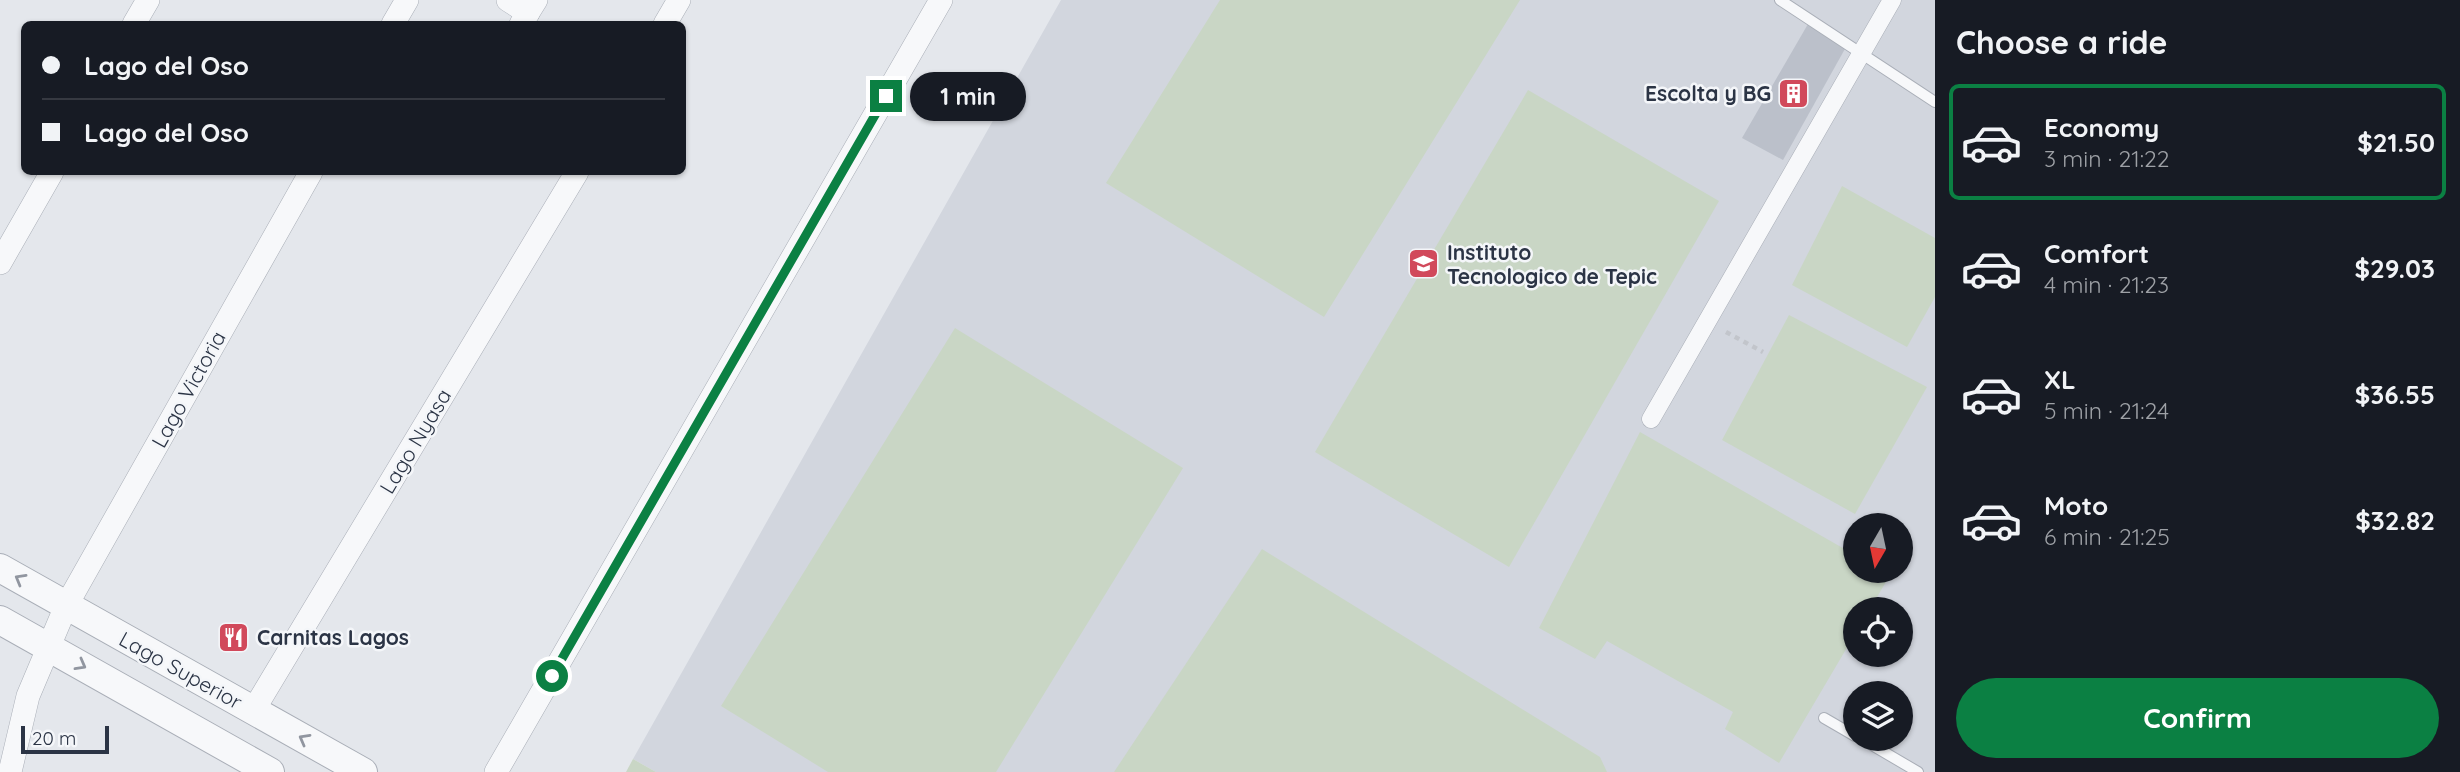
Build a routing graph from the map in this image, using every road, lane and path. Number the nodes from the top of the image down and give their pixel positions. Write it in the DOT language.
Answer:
graph roads {
  1 [pos="148,0"];
  2 [pos="407,0"];
  3 [pos="508,0"];
  4 [pos="680,0"];
  5 [pos="942,0"];
  6 [pos="1780,0"];
  7 [pos="1892,0"];
  8 [pos="528,12"];
  9 [pos="136,21"];
  10 [pos="395,21"];
  11 [pos="667,21"];
  12 [pos="1862,52"];
  13 [pos="1935,102"];
  14 [pos="50,175"];
  15 [pos="309,175"];
  16 [pos="575,175"];
  17 [pos="0,263"];
  18 [pos="1707,321"];
  19 [pos="1763,352"];
  20 [pos="1651,419"];
  21 [pos="0,568"];
  22 [pos="66,606"];
  23 [pos="0,620"];
  24 [pos="47,646"];
  25 [pos="253,711"];
  26 [pos="1824,718"];
  27 [pos="1843,729"];
  28 [pos="1882,751"];
  29 [pos="10,772"];
  30 [pos="270,772"];
  31 [pos="363,772"];
  32 [pos="496,772"];
  33 [pos="1918,772"];
  1 -- 9 [label="street"];
  2 -- 10 [label="street"];
  3 -- 8 [label="street"];
  4 -- 11 [label="street"];
  5 -- 32 [label="street"];
  6 -- 12 [label="lane"];
  7 -- 12 [label="street"];
  12 -- 13 [label="lane"];
  12 -- 18 [label="street"];
  14 -- 17 [label="street"];
  15 -- 22 [label="street, Lago Victoria"];
  16 -- 25 [label="street, Lago Nyasa"];
  18 -- 19 [label="path"];
  18 -- 20 [label="street"];
  22 -- 21 [label="street, Lago Superior, one-way"];
  22 -- 24 [label="street, Lago Victoria"];
  22 -- 25 [label="street, Lago Superior"];
  23 -- 24 [label="street"];
  24 -- 29 [label="street, Lago Victoria"];
  24 -- 30 [label="street, one-way"];
  31 -- 25 [label="street, Lago Superior, one-way"];
  26 -- 27 [label="lane"];
  28 -- 33 [label="lane"];
}
